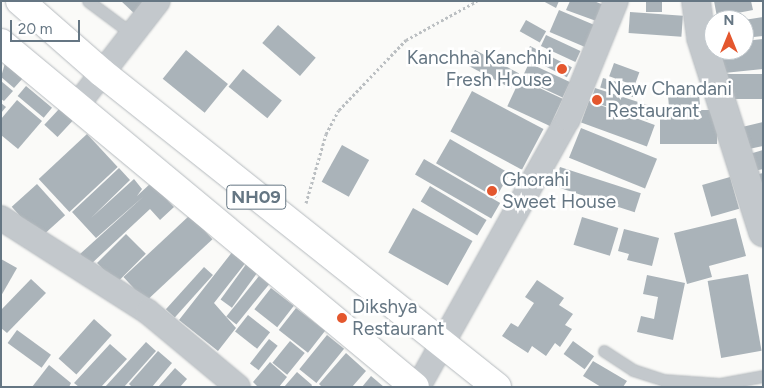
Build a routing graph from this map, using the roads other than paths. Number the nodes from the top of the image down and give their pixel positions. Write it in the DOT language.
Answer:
graph roads {
  1 [pos="20,1"];
  2 [pos="88,1"];
  3 [pos="158,1"];
  4 [pos="616,1"];
  5 [pos="696,1"];
  6 [pos="131,33"];
  7 [pos="1,42"];
  8 [pos="101,72"];
  9 [pos="78,104"];
  10 [pos="1,218"];
  11 [pos="763,232"];
  12 [pos="443,345"];
  13 [pos="604,351"];
  14 [pos="763,376"];
  15 [pos="238,387"];
  16 [pos="417,387"];
  17 [pos="497,387"];
  1 -- 8 [label="main road, NH09"];
  2 -- 6 [label="lane"];
  3 -- 6 [label="street"];
  4 -- 12 [label="street"];
  5 -- 11 [label="street"];
  6 -- 8 [label="street"];
  7 -- 9 [label="main road, NH09"];
  8 -- 9 [label="street"];
  8 -- 12 [label="main road, NH09"];
  9 -- 16 [label="main road, NH09"];
  10 -- 15 [label="street"];
  12 -- 16 [label="street"];
  12 -- 17 [label="main road, NH09"];
  13 -- 14 [label="lane"];
}
